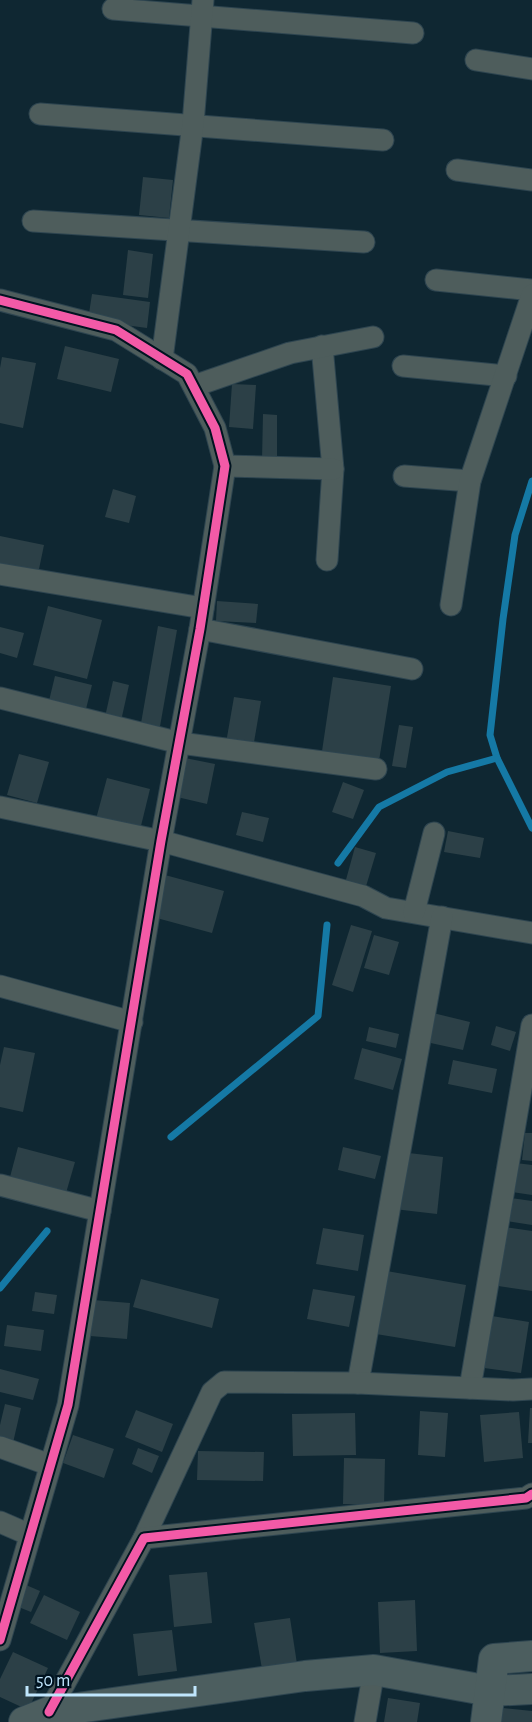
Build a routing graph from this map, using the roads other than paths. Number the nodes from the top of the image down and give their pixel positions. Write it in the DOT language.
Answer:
graph roads {
  1 [pos="113,9"];
  2 [pos="202,9"];
  3 [pos="413,33"];
  4 [pos="476,60"];
  5 [pos="532,69"];
  6 [pos="40,114"];
  7 [pos="193,124"];
  8 [pos="383,140"];
  9 [pos="457,170"];
  10 [pos="532,180"];
  11 [pos="33,221"];
  12 [pos="179,230"];
  13 [pos="364,242"];
  14 [pos="436,280"];
  15 [pos="532,290"];
  16 [pos="532,295"];
  17 [pos="0,300"];
  18 [pos="373,337"];
  19 [pos="322,346"];
  20 [pos="162,358"];
  21 [pos="403,366"];
  22 [pos="506,376"];
  23 [pos="194,386"];
  24 [pos="225,466"];
  25 [pos="333,469"];
  26 [pos="404,476"];
  27 [pos="470,481"];
  28 [pos="327,560"];
  29 [pos="0,574"];
  30 [pos="451,605"];
  31 [pos="202,608"];
  32 [pos="200,629"];
  33 [pos="412,669"];
  34 [pos="0,698"];
  35 [pos="180,743"];
  36 [pos="376,769"];
  37 [pos="0,807"];
  38 [pos="434,833"];
  39 [pos="161,841"];
  40 [pos="414,912"];
  41 [pos="442,917"];
  42 [pos="532,933"];
  43 [pos="0,986"];
  44 [pos="132,1022"];
  45 [pos="532,1025"];
  46 [pos="0,1185"];
  47 [pos="100,1211"];
  48 [pos="358,1383"];
  49 [pos="470,1388"];
  50 [pos="532,1389"];
  51 [pos="0,1447"];
  52 [pos="50,1465"];
  53 [pos="532,1494"];
  54 [pos="0,1522"];
  55 [pos="30,1535"];
  56 [pos="144,1538"];
  57 [pos="1,1634"];
  58 [pos="532,1656"];
  59 [pos="494,1659"];
  60 [pos="374,1670"];
  61 [pos="427,1680"];
  62 [pos="532,1689"];
  63 [pos="490,1691"];
  64 [pos="37,1717"];
  65 [pos="365,1722"];
  66 [pos="486,1722"];
  1 -- 2 [label="street"];
  2 -- 3 [label="street"];
  2 -- 7 [label="street"];
  4 -- 5 [label="street"];
  6 -- 7 [label="street"];
  7 -- 8 [label="street"];
  7 -- 12 [label="street"];
  9 -- 10 [label="street"];
  11 -- 12 [label="street"];
  12 -- 13 [label="street"];
  12 -- 20 [label="street"];
  14 -- 15 [label="street"];
  16 -- 22 [label="street"];
  17 -- 20 [label="street"];
  18 -- 19 [label="street"];
  19 -- 23 [label="street"];
  19 -- 25 [label="street"];
  20 -- 23 [label="street"];
  21 -- 22 [label="street"];
  22 -- 27 [label="street"];
  23 -- 24 [label="street"];
  24 -- 25 [label="street"];
  24 -- 31 [label="street"];
  25 -- 28 [label="street"];
  26 -- 27 [label="street"];
  27 -- 30 [label="street"];
  29 -- 31 [label="street"];
  31 -- 32 [label="street"];
  32 -- 33 [label="street"];
  32 -- 35 [label="street"];
  34 -- 35 [label="street"];
  35 -- 36 [label="street"];
  35 -- 39 [label="street"];
  37 -- 39 [label="street"];
  38 -- 40 [label="street"];
  39 -- 40 [label="street"];
  39 -- 44 [label="street"];
  40 -- 41 [label="street"];
  41 -- 42 [label="street"];
  41 -- 48 [label="street"];
  43 -- 44 [label="street"];
  44 -- 47 [label="street"];
  45 -- 49 [label="street"];
  46 -- 47 [label="street"];
  47 -- 52 [label="street"];
  48 -- 49 [label="street"];
  48 -- 56 [label="street"];
  49 -- 50 [label="street"];
  51 -- 52 [label="street"];
  52 -- 55 [label="street"];
  53 -- 56 [label="street"];
  54 -- 55 [label="street"];
  55 -- 57 [label="street"];
  56 -- 64 [label="street"];
  58 -- 59 [label="street"];
  59 -- 61 [label="street"];
  59 -- 63 [label="street"];
  60 -- 61 [label="street"];
  60 -- 64 [label="street"];
  60 -- 65 [label="street"];
  61 -- 63 [label="street"];
  62 -- 63 [label="street"];
  63 -- 66 [label="street"];
}
